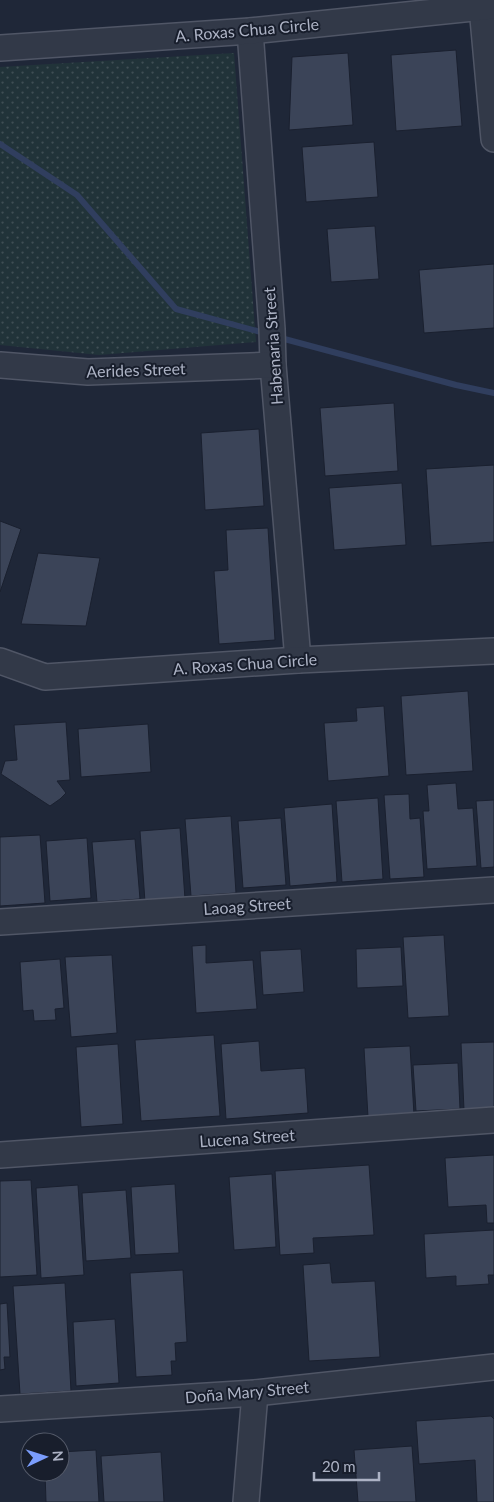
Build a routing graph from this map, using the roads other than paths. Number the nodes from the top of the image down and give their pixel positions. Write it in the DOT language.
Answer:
graph roads {
  1 [pos="488,7"];
  2 [pos="250,31"];
  3 [pos="0,48"];
  4 [pos="494,139"];
  5 [pos="272,346"];
  6 [pos="0,364"];
  7 [pos="494,651"];
  8 [pos="0,660"];
  9 [pos="298,660"];
  10 [pos="494,890"];
  11 [pos="0,922"];
  12 [pos="494,1120"];
  13 [pos="0,1155"];
  14 [pos="494,1367"];
  15 [pos="255,1393"];
  16 [pos="0,1409"];
  17 [pos="246,1502"];
  1 -- 2 [label="street, A. Roxas Chua Circle"];
  1 -- 4 [label="street"];
  2 -- 3 [label="street, A. Roxas Chua Circle"];
  2 -- 5 [label="street, Habenaria Street"];
  5 -- 6 [label="street, Aerides Street"];
  5 -- 9 [label="street, Habenaria Street"];
  7 -- 9 [label="street, A. Roxas Chua Circle"];
  8 -- 9 [label="street, A. Roxas Chua Circle"];
  10 -- 11 [label="street, Laoag Street"];
  12 -- 13 [label="street, Lucena Street"];
  14 -- 15 [label="street, Doña Mary Street"];
  15 -- 16 [label="street, Doña Mary Street"];
  15 -- 17 [label="street"];
}
